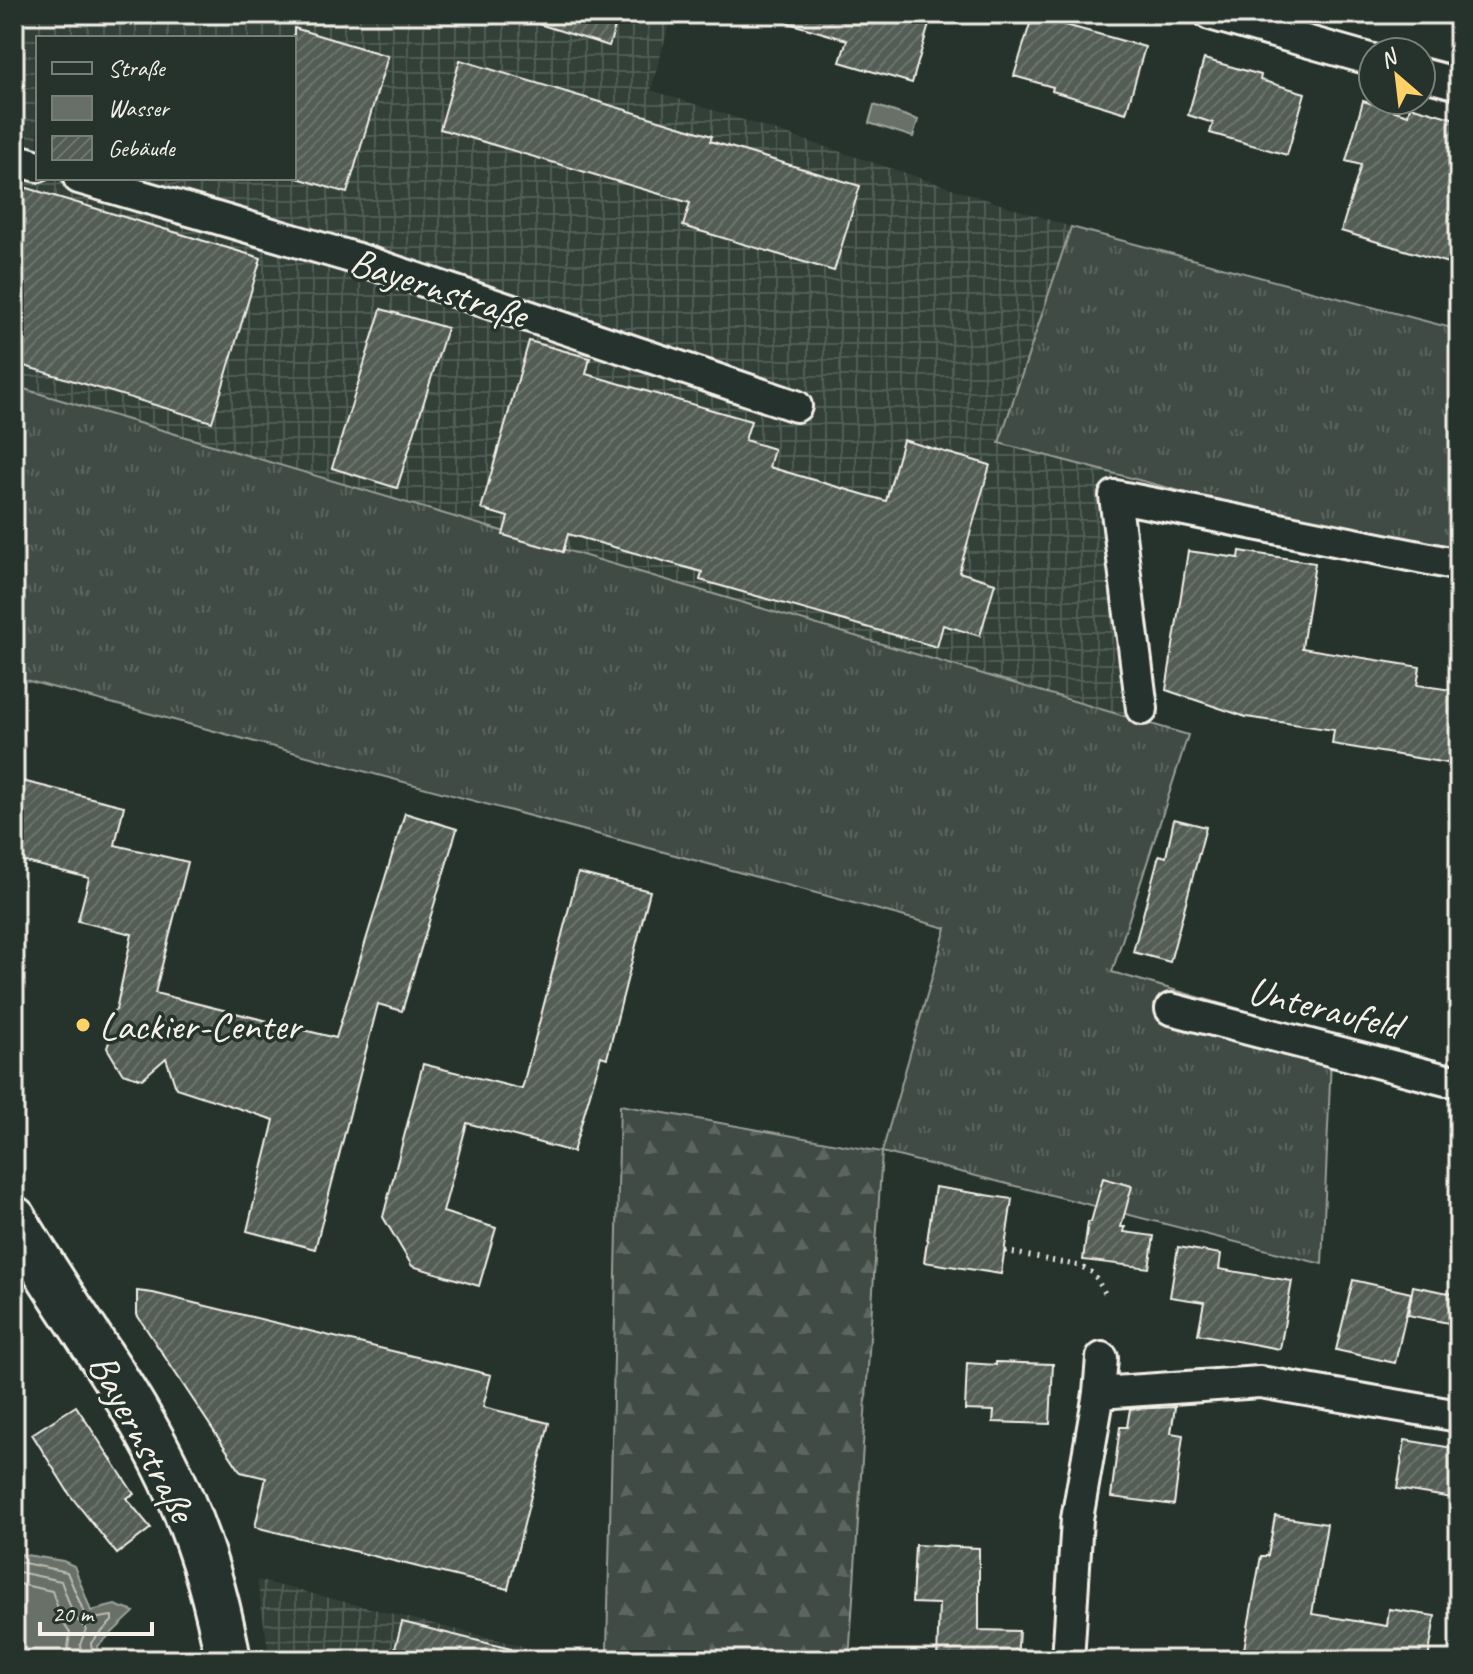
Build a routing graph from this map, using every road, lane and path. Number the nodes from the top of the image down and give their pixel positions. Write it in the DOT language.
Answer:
graph roads {
  1 [pos="1210,14"];
  2 [pos="1357,55"];
  3 [pos="1437,78"];
  4 [pos="1459,84"];
  5 [pos="14,159"];
  6 [pos="36,165"];
  7 [pos="86,180"];
  8 [pos="796,406"];
  9 [pos="1459,565"];
  10 [pos="1142,709"];
  11 [pos="1171,1009"];
  12 [pos="1459,1080"];
  13 [pos="16,1226"];
  14 [pos="1005,1251"];
  15 [pos="1105,1293"];
  16 [pos="1102,1358"];
  17 [pos="1099,1393"];
  18 [pos="1459,1416"];
  19 [pos="228,1660"];
  20 [pos="1068,1660"];
  1 -- 2 [label="street"];
  3 -- 4 [label="street"];
  5 -- 6 [label="street"];
  7 -- 8 [label="street, Bayernstraße"];
  9 -- 10 [label="street"];
  11 -- 12 [label="street, Unteraufeld"];
  13 -- 19 [label="street, Bayernstraße"];
  14 -- 15 [label="path"];
  16 -- 17 [label="street"];
  17 -- 18 [label="street"];
  17 -- 20 [label="street"];
}
